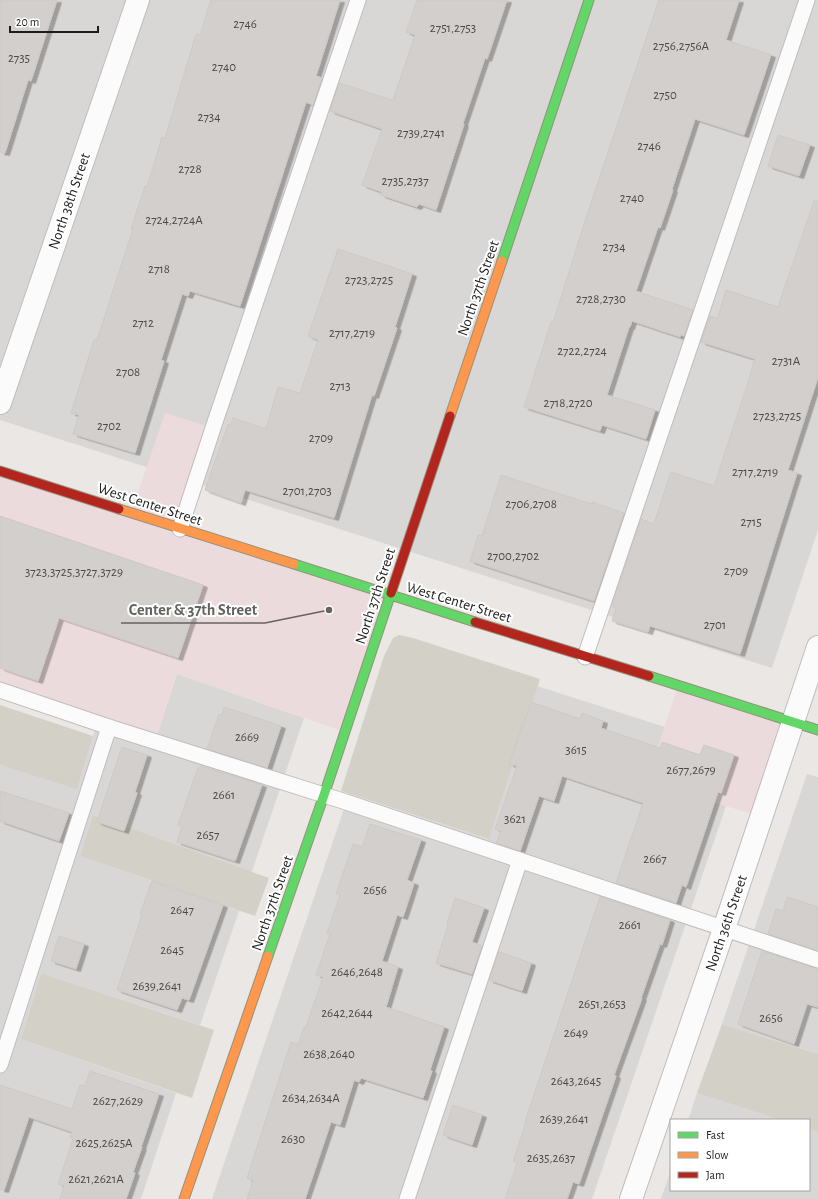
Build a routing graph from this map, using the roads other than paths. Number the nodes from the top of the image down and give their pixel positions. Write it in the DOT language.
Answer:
graph roads {
  1 [pos="138,0"];
  2 [pos="358,0"];
  3 [pos="589,0"];
  4 [pos="807,0"];
  5 [pos="0,403"];
  6 [pos="0,471"];
  7 [pos="180,529"];
  8 [pos="391,596"];
  9 [pos="818,647"];
  10 [pos="585,657"];
  11 [pos="0,690"];
  12 [pos="792,722"];
  13 [pos="109,727"];
  14 [pos="818,730"];
  15 [pos="324,795"];
  16 [pos="520,860"];
  17 [pos="724,929"];
  18 [pos="818,960"];
  19 [pos="0,1065"];
  20 [pos="184,1199"];
  21 [pos="407,1199"];
  22 [pos="631,1199"];
  1 -- 5 [label="street, North 38th Street"];
  2 -- 7 [label="lane"];
  3 -- 8 [label="street, North 37th Street"];
  4 -- 10 [label="lane"];
  6 -- 7 [label="street, West Center Street"];
  7 -- 8 [label="street, West Center Street"];
  8 -- 10 [label="street, West Center Street"];
  8 -- 15 [label="street, North 37th Street"];
  9 -- 12 [label="street, North 36th Street"];
  10 -- 12 [label="street, West Center Street"];
  11 -- 13 [label="lane"];
  12 -- 14 [label="street, West Center Street"];
  12 -- 17 [label="street, North 36th Street"];
  13 -- 15 [label="lane"];
  13 -- 19 [label="lane"];
  15 -- 16 [label="lane"];
  15 -- 20 [label="street, North 37th Street"];
  16 -- 17 [label="lane"];
  16 -- 21 [label="lane"];
  17 -- 18 [label="lane"];
  17 -- 22 [label="street, North 36th Street"];
}
